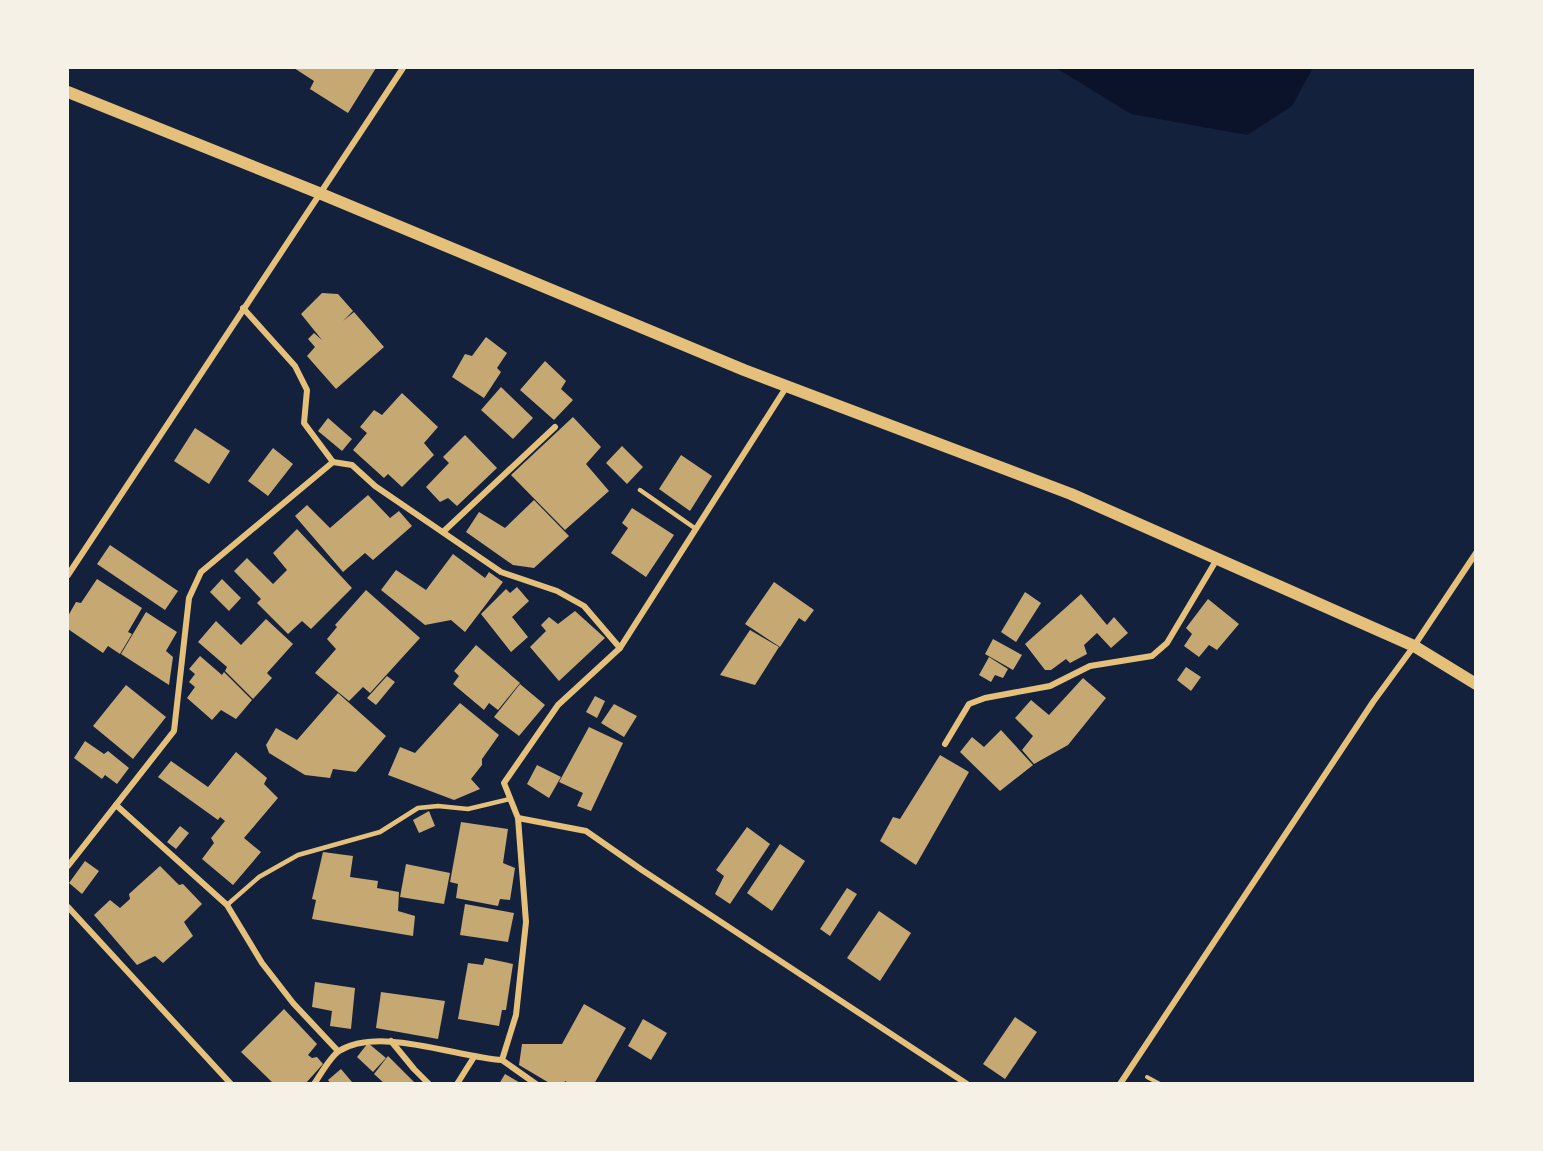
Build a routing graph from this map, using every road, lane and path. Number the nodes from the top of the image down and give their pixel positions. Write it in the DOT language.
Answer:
graph roads {
  1 [pos="403,68"];
  2 [pos="68,92"];
  3 [pos="319,193"];
  4 [pos="243,308"];
  5 [pos="788,386"];
  6 [pos="555,427"];
  7 [pos="333,462"];
  8 [pos="640,490"];
  9 [pos="696,529"];
  10 [pos="443,532"];
  11 [pos="1476,553"];
  12 [pos="1217,559"];
  13 [pos="68,575"];
  14 [pos="1414,646"];
  15 [pos="620,648"];
  16 [pos="1476,684"];
  17 [pos="945,744"];
  18 [pos="510,799"];
  19 [pos="116,805"];
  20 [pos="518,818"];
  21 [pos="68,866"];
  22 [pos="227,904"];
  23 [pos="68,907"];
  24 [pos="391,1041"];
  25 [pos="338,1051"];
  26 [pos="474,1057"];
  27 [pos="502,1060"];
  28 [pos="231,1083"];
  29 [pos="314,1083"];
  30 [pos="429,1083"];
  31 [pos="457,1083"];
  32 [pos="536,1083"];
  33 [pos="967,1083"];
  34 [pos="1119,1083"];
  1 -- 3 [label="street"];
  2 -- 3 [label="main road"];
  3 -- 4 [label="street"];
  3 -- 5 [label="main road"];
  4 -- 7 [label="street"];
  4 -- 13 [label="street"];
  5 -- 9 [label="street"];
  5 -- 12 [label="main road"];
  6 -- 10 [label="street"];
  7 -- 10 [label="street"];
  7 -- 19 [label="street"];
  8 -- 9 [label="lane"];
  9 -- 15 [label="street"];
  10 -- 15 [label="street"];
  11 -- 14 [label="street"];
  12 -- 14 [label="main road"];
  12 -- 17 [label="street"];
  14 -- 16 [label="main road"];
  14 -- 34 [label="street"];
  15 -- 18 [label="street"];
  18 -- 20 [label="street"];
  18 -- 22 [label="lane"];
  19 -- 21 [label="street"];
  19 -- 22 [label="street"];
  20 -- 27 [label="street"];
  20 -- 33 [label="street"];
  22 -- 25 [label="street"];
  23 -- 28 [label="street"];
  24 -- 25 [label="street"];
  24 -- 26 [label="street"];
  24 -- 30 [label="street"];
  25 -- 29 [label="street"];
  26 -- 27 [label="street"];
  26 -- 31 [label="street"];
  27 -- 32 [label="street"];
}
